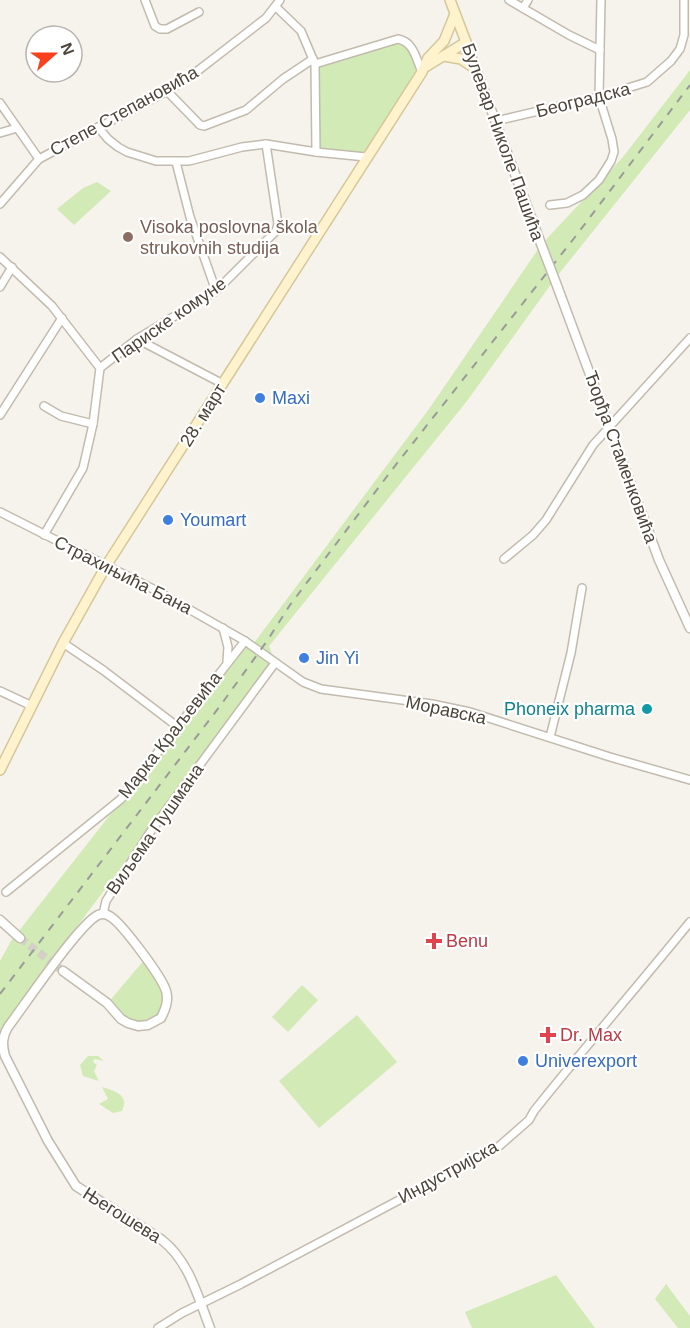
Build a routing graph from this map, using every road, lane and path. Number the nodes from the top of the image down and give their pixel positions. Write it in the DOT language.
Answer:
graph roads {
  1 [pos="145,0"];
  2 [pos="450,0"];
  3 [pos="509,0"];
  4 [pos="528,0"];
  5 [pos="601,0"];
  6 [pos="684,0"];
  7 [pos="278,3"];
  8 [pos="523,8"];
  9 [pos="199,12"];
  10 [pos="455,14"];
  11 [pos="466,42"];
  12 [pos="600,50"];
  13 [pos="441,51"];
  14 [pos="314,61"];
  15 [pos="476,69"];
  16 [pos="422,71"];
  17 [pos="167,91"];
  18 [pos="599,97"];
  19 [pos="0,103"];
  20 [pos="496,121"];
  21 [pos="98,127"];
  22 [pos="17,128"];
  23 [pos="0,133"];
  24 [pos="266,144"];
  25 [pos="316,152"];
  26 [pos="366,157"];
  27 [pos="39,159"];
  28 [pos="176,162"];
  29 [pos="0,204"];
  30 [pos="550,205"];
  31 [pos="0,257"];
  32 [pos="12,267"];
  33 [pos="556,284"];
  34 [pos="0,287"];
  35 [pos="216,291"];
  36 [pos="62,318"];
  37 [pos="690,338"];
  38 [pos="137,339"];
  39 [pos="100,368"];
  40 [pos="223,384"];
  41 [pos="44,406"];
  42 [pos="0,415"];
  43 [pos="93,424"];
  44 [pos="610,426"];
  45 [pos="0,512"];
  46 [pos="44,535"];
  47 [pos="504,558"];
  48 [pos="106,566"];
  49 [pos="582,588"];
  50 [pos="223,628"];
  51 [pos="690,628"];
  52 [pos="245,641"];
  53 [pos="63,643"];
  54 [pos="274,663"];
  55 [pos="226,665"];
  56 [pos="0,691"];
  57 [pos="32,706"];
  58 [pos="178,728"];
  59 [pos="550,737"];
  60 [pos="0,770"];
  61 [pos="690,780"];
  62 [pos="6,892"];
  63 [pos="103,914"];
  64 [pos="0,920"];
  65 [pos="690,922"];
  66 [pos="20,938"];
  67 [pos="63,971"];
  68 [pos="200,1303"];
  69 [pos="158,1328"];
  70 [pos="210,1328"];
  1 -- 9 [label="street"];
  2 -- 10 [label="main road, Булевар Николе Пашића"];
  3 -- 8 [label="street"];
  4 -- 8 [label="street"];
  5 -- 12 [label="street"];
  6 -- 18 [label="street, Београдска"];
  7 -- 14 [label="street"];
  7 -- 17 [label="street, Степе Степановића"];
  8 -- 12 [label="street"];
  10 -- 11 [label="main road, Булевар Николе Пашића"];
  10 -- 13 [label="main road, 28. март"];
  11 -- 13 [label="main road, 28. март"];
  11 -- 15 [label="street, Булевар Николе Пашића"];
  12 -- 18 [label="street"];
  13 -- 15 [label="main road"];
  13 -- 16 [label="main road, 28. март"];
  14 -- 16 [label="street"];
  14 -- 17 [label="street"];
  14 -- 25 [label="street"];
  15 -- 20 [label="street, Булевар Николе Пашића"];
  16 -- 26 [label="main road, 28. март"];
  17 -- 21 [label="street, Степе Степановића"];
  18 -- 20 [label="street, Београдска"];
  18 -- 30 [label="street"];
  19 -- 22 [label="street"];
  20 -- 33 [label="street, Булевар Николе Пашића, bridge"];
  21 -- 27 [label="street, Степе Степановића"];
  21 -- 28 [label="street"];
  22 -- 23 [label="street"];
  22 -- 27 [label="street"];
  24 -- 25 [label="street"];
  24 -- 28 [label="street"];
  24 -- 35 [label="street, Париске комуне"];
  25 -- 26 [label="street"];
  26 -- 40 [label="main road, 28. март"];
  27 -- 29 [label="street, Степе Степановића"];
  28 -- 35 [label="street"];
  31 -- 32 [label="street"];
  32 -- 34 [label="street"];
  32 -- 36 [label="street"];
  33 -- 44 [label="street, Ђорђа Стаменковића"];
  35 -- 38 [label="street, Париске комуне"];
  36 -- 39 [label="street"];
  36 -- 42 [label="street"];
  37 -- 44 [label="street"];
  38 -- 39 [label="street, Париске комуне"];
  38 -- 40 [label="street"];
  39 -- 43 [label="street"];
  40 -- 48 [label="main road, 28. март"];
  41 -- 43 [label="street"];
  43 -- 46 [label="street"];
  44 -- 47 [label="street"];
  44 -- 51 [label="street, Ђорђа Стаменковића"];
  45 -- 46 [label="street, Страхињића Бана"];
  46 -- 48 [label="street, Страхињића Бана"];
  48 -- 50 [label="street, Страхињића Бана"];
  48 -- 53 [label="main road, 28. март"];
  49 -- 59 [label="street"];
  50 -- 52 [label="street, Страхињића Бана"];
  50 -- 55 [label="street"];
  52 -- 54 [label="street, Моравска"];
  52 -- 55 [label="street, Марка Краљевића"];
  53 -- 57 [label="main road, 28. март"];
  53 -- 58 [label="street"];
  54 -- 59 [label="street, Моравска"];
  54 -- 63 [label="street, Виљема Пушмана"];
  55 -- 58 [label="street, Марка Краљевића"];
  56 -- 57 [label="street"];
  57 -- 60 [label="main road, 28. март"];
  58 -- 62 [label="street, Марка Краљевића"];
  59 -- 61 [label="street, Моравска"];
  63 -- 67 [label="street, Виљема Пушмана"];
  63 -- 68 [label="street, Његошева"];
  64 -- 66 [label="street"];
  65 -- 68 [label="street, Индустријска"];
  68 -- 69 [label="street, Индустријска"];
  68 -- 70 [label="street, Његошева"];
}
